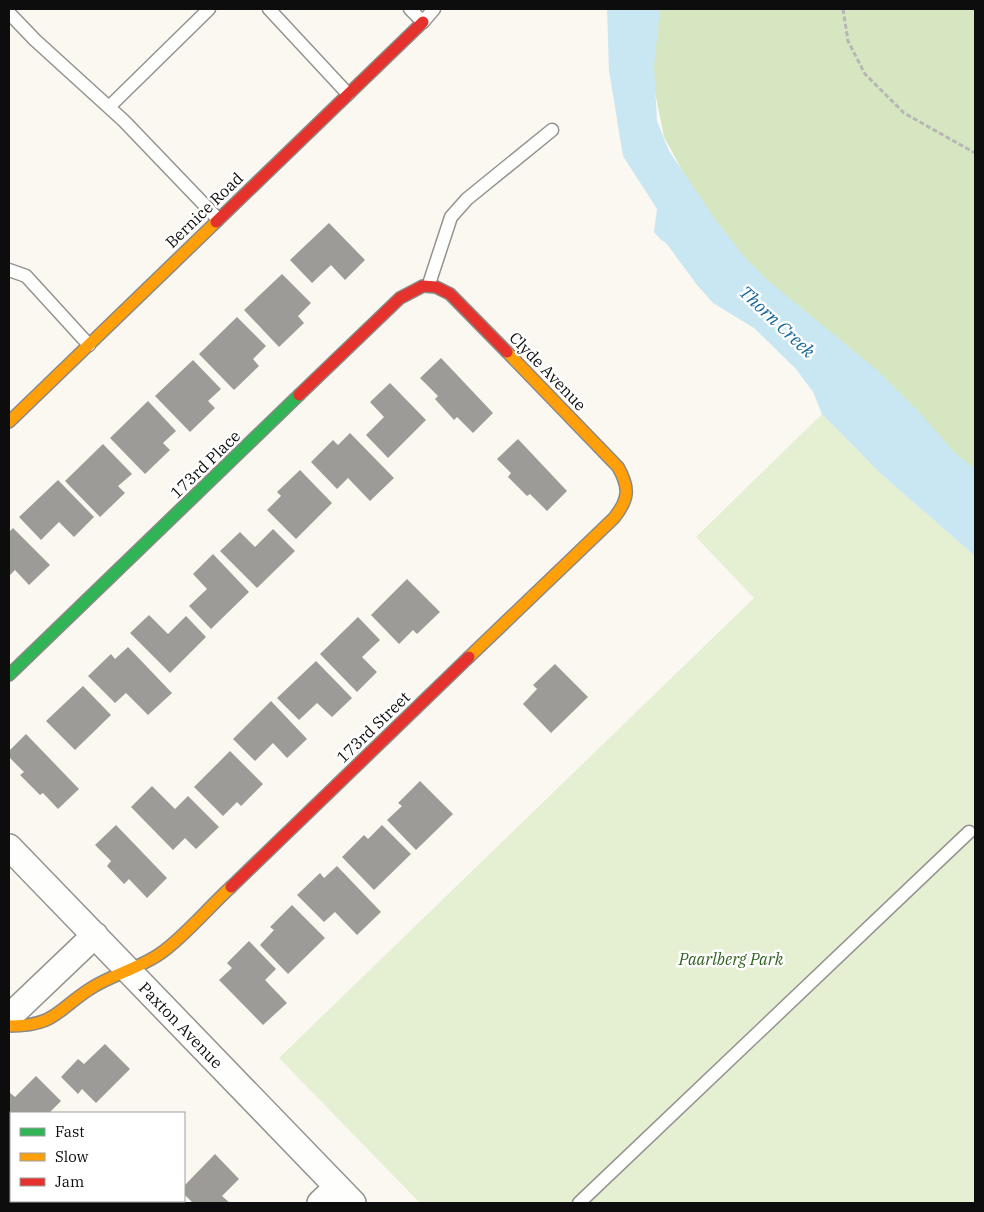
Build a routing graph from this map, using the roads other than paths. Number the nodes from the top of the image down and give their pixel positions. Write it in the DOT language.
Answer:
graph roads {
  1 [pos="209,9"];
  2 [pos="269,9"];
  3 [pos="410,9"];
  4 [pos="434,9"];
  5 [pos="9,13"];
  6 [pos="422,22"];
  7 [pos="348,94"];
  8 [pos="109,107"];
  9 [pos="552,130"];
  10 [pos="218,219"];
  11 [pos="9,270"];
  12 [pos="429,284"];
  13 [pos="89,345"];
  14 [pos="9,422"];
  15 [pos="628,494"];
  16 [pos="9,675"];
  17 [pos="970,832"];
  18 [pos="9,847"];
  19 [pos="95,935"];
  20 [pos="129,971"];
  21 [pos="9,1017"];
  22 [pos="9,1026"];
  23 [pos="337,1198"];
  24 [pos="579,1203"];
  1 -- 8 [label="lane"];
  2 -- 7 [label="lane"];
  3 -- 6 [label="lane"];
  4 -- 6 [label="lane"];
  5 -- 8 [label="lane"];
  6 -- 7 [label="street, Bernice Road"];
  7 -- 10 [label="street, Bernice Road"];
  8 -- 10 [label="lane"];
  9 -- 12 [label="lane"];
  10 -- 13 [label="street, Bernice Road"];
  11 -- 13 [label="lane"];
  12 -- 15 [label="street, Clyde Avenue"];
  12 -- 16 [label="street, 173rd Place"];
  13 -- 14 [label="street, Bernice Road"];
  15 -- 20 [label="street, 173rd Street"];
  17 -- 24 [label="lane"];
  18 -- 19 [label="street, Paxton Avenue"];
  19 -- 20 [label="street, Paxton Avenue"];
  19 -- 21 [label="street"];
  20 -- 22 [label="street, 173rd Street"];
  20 -- 23 [label="street, Paxton Avenue"];
}
